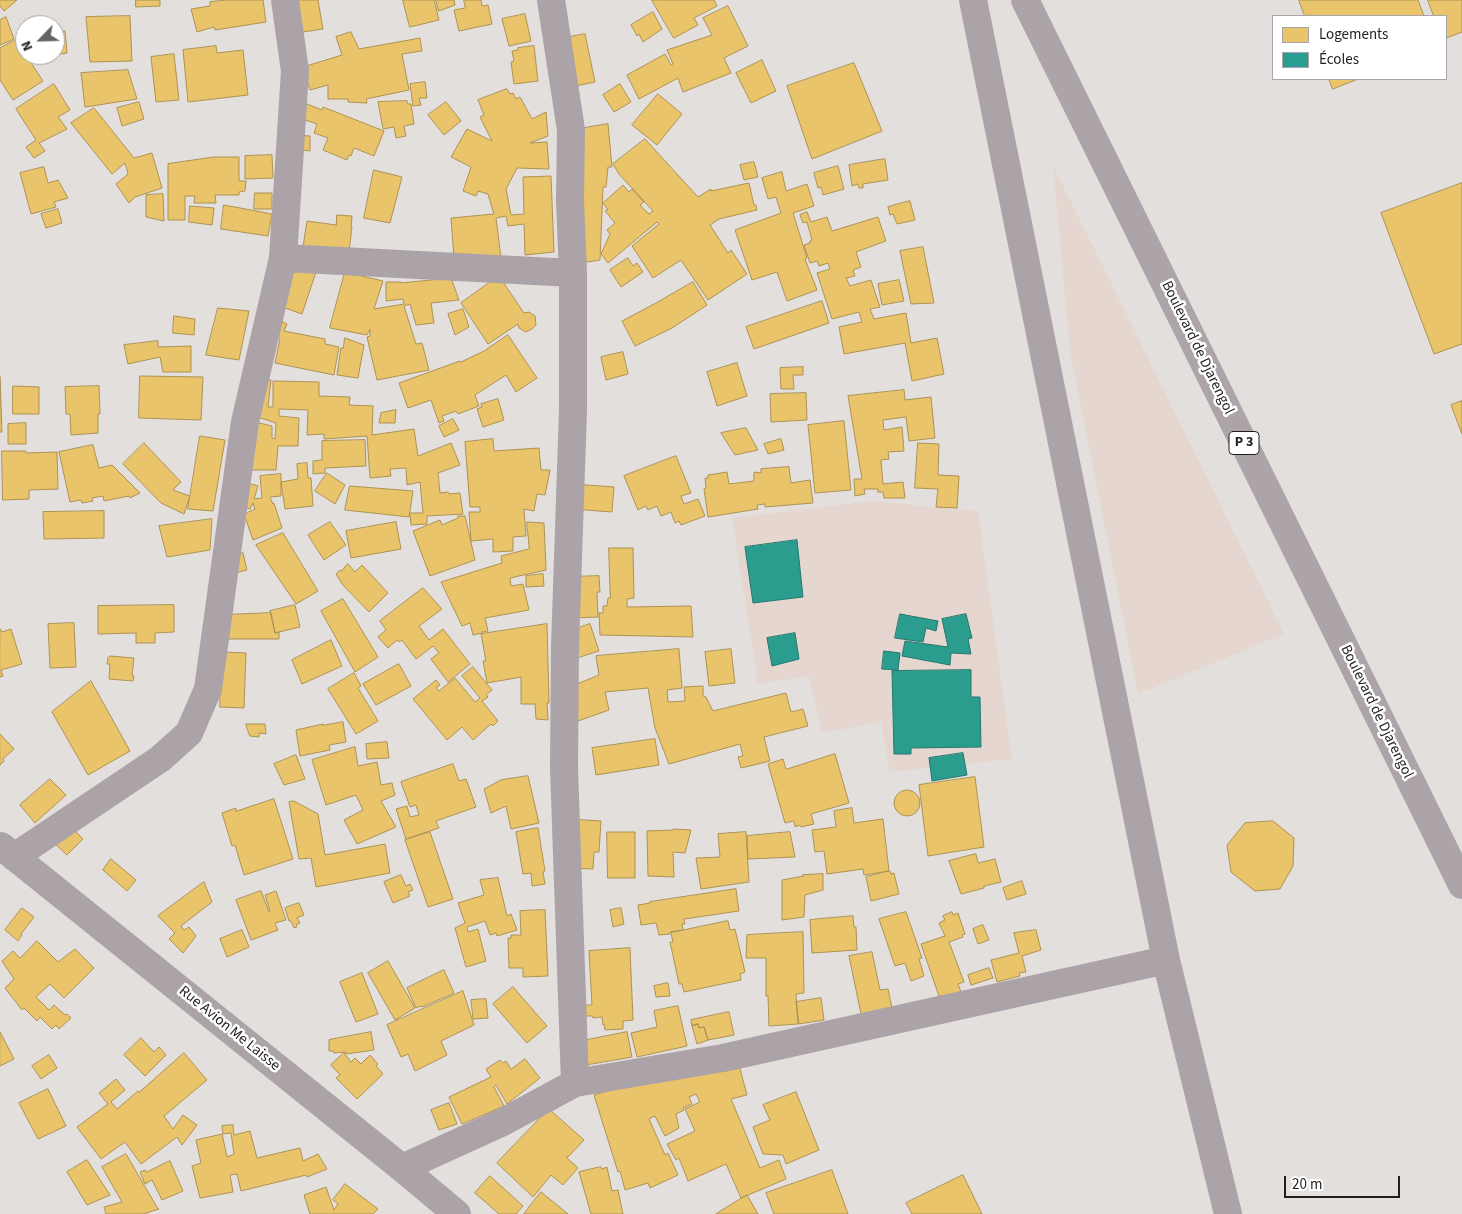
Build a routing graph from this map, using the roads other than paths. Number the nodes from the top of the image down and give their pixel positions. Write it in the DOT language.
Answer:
graph roads {
  1 [pos="286,0"];
  2 [pos="551,0"];
  3 [pos="973,0"];
  4 [pos="1025,0"];
  5 [pos="283,258"];
  6 [pos="573,273"];
  7 [pos="7,851"];
  8 [pos="1462,885"];
  9 [pos="1166,960"];
  10 [pos="575,1083"];
  11 [pos="402,1168"];
  12 [pos="456,1214"];
  13 [pos="1228,1214"];
  1 -- 5 [label="street"];
  2 -- 6 [label="street"];
  3 -- 9 [label="street"];
  4 -- 8 [label="main road, Boulevard de Djarengol / P 3"];
  5 -- 6 [label="street"];
  5 -- 7 [label="street"];
  6 -- 10 [label="street"];
  7 -- 11 [label="street, Rue Avion Me Laisse"];
  9 -- 10 [label="street"];
  9 -- 13 [label="street"];
  10 -- 11 [label="street"];
  11 -- 12 [label="street, Rue Avion Me Laisse"];
}
